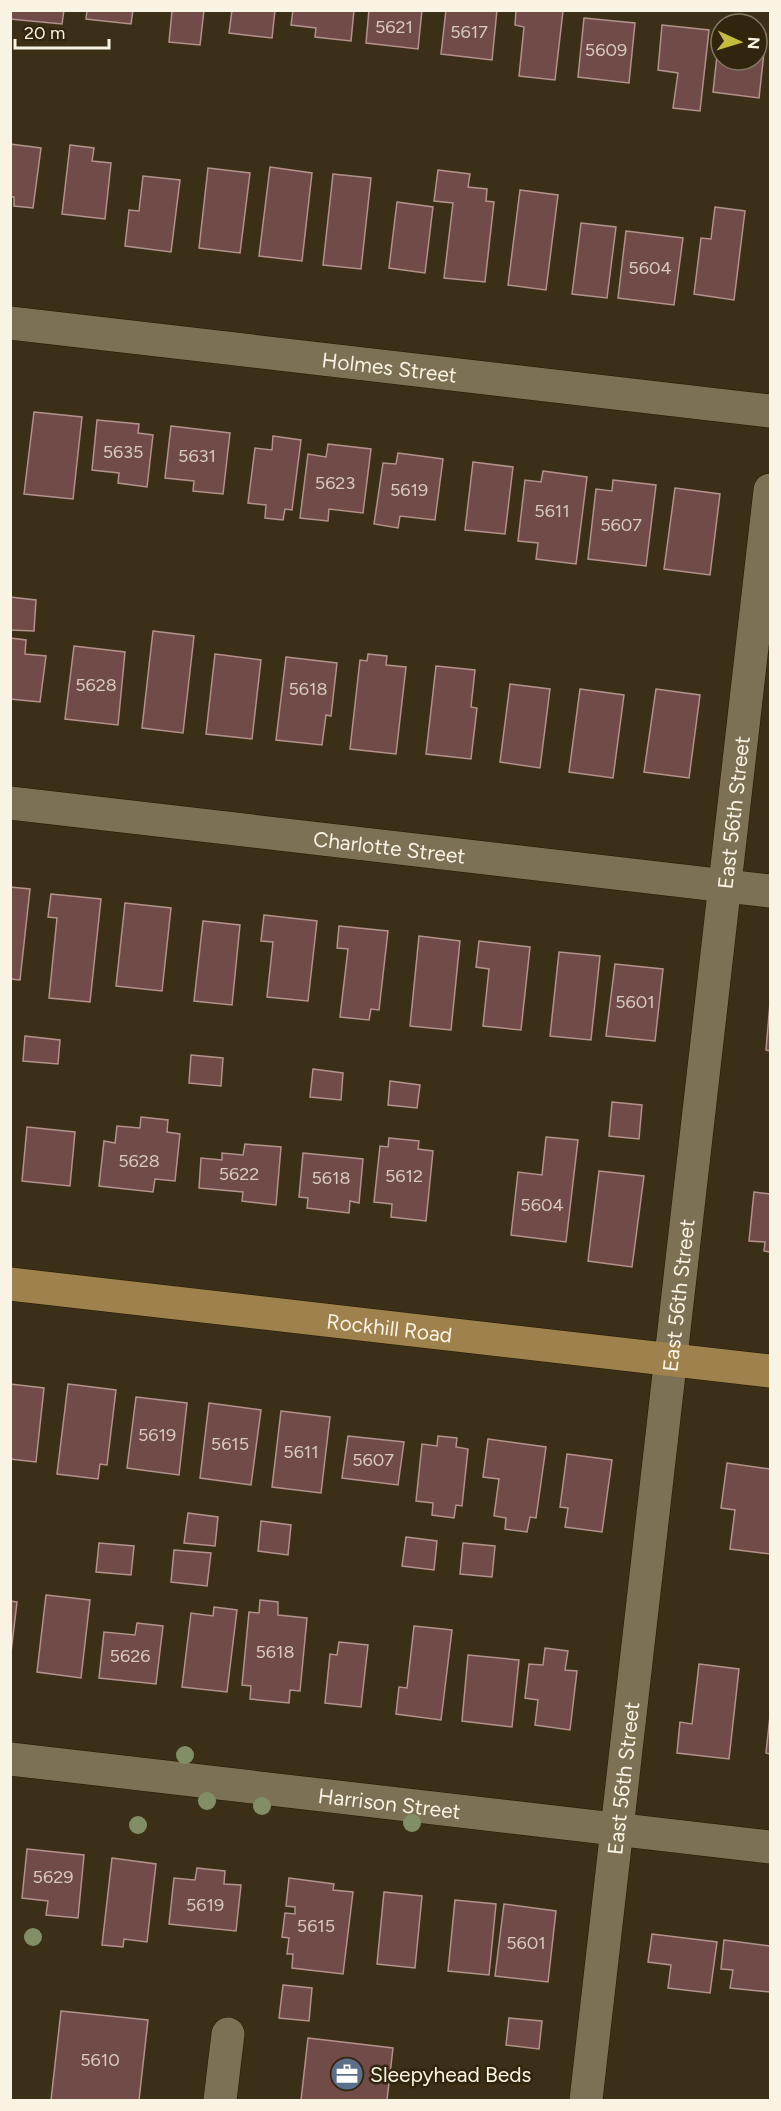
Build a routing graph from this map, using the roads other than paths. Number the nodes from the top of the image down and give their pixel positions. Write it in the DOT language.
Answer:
graph roads {
  1 [pos="10,323"];
  2 [pos="771,411"];
  3 [pos="771,490"];
  4 [pos="10,803"];
  5 [pos="726,886"];
  6 [pos="771,891"];
  7 [pos="10,1284"];
  8 [pos="672,1360"];
  9 [pos="771,1371"];
  10 [pos="10,1759"];
  11 [pos="617,1829"];
  12 [pos="771,1847"];
  13 [pos="228,2034"];
  14 [pos="220,2100"];
  15 [pos="586,2100"];
  1 -- 2 [label="street, Holmes Street"];
  3 -- 5 [label="street, East 56th Street"];
  4 -- 5 [label="street, Charlotte Street"];
  5 -- 6 [label="street, Charlotte Street"];
  5 -- 8 [label="street, East 56th Street"];
  7 -- 8 [label="main road, Rockhill Road"];
  8 -- 9 [label="main road, Rockhill Road"];
  8 -- 11 [label="street, East 56th Street"];
  10 -- 11 [label="street, Harrison Street"];
  11 -- 12 [label="street, Harrison Street"];
  11 -- 15 [label="street, East 56th Street"];
  13 -- 14 [label="street"];
}
